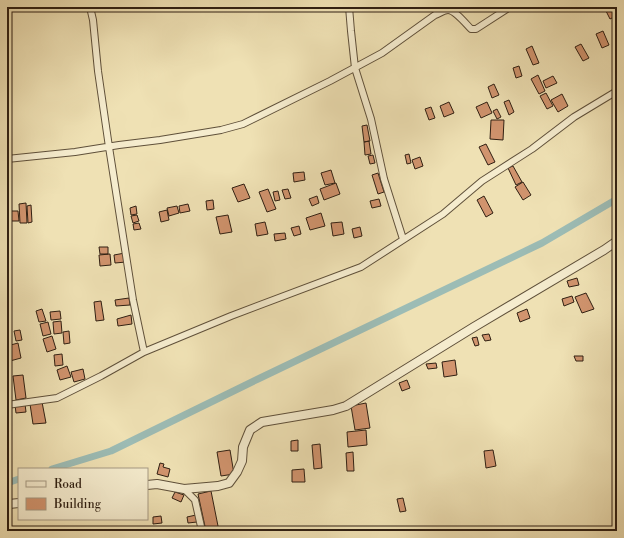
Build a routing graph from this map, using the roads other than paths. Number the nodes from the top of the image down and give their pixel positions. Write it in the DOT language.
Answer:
graph roads {
  1 [pos="90,7"];
  2 [pos="349,7"];
  3 [pos="510,7"];
  4 [pos="355,68"];
  5 [pos="617,91"];
  6 [pos="109,147"];
  7 [pos="7,159"];
  8 [pos="403,239"];
  9 [pos="617,241"];
  10 [pos="144,352"];
  11 [pos="7,405"];
  12 [pos="148,485"];
  13 [pos="184,489"];
  14 [pos="18,503"];
  15 [pos="7,506"];
  16 [pos="202,531"];
  1 -- 6 [label="street"];
  2 -- 4 [label="street"];
  3 -- 4 [label="street"];
  4 -- 6 [label="street"];
  4 -- 8 [label="street"];
  5 -- 8 [label="street"];
  6 -- 7 [label="street"];
  6 -- 10 [label="street"];
  8 -- 10 [label="street"];
  9 -- 13 [label="street"];
  10 -- 11 [label="street"];
  12 -- 13 [label="street"];
  13 -- 16 [label="street"];
  14 -- 15 [label="street"];
}
